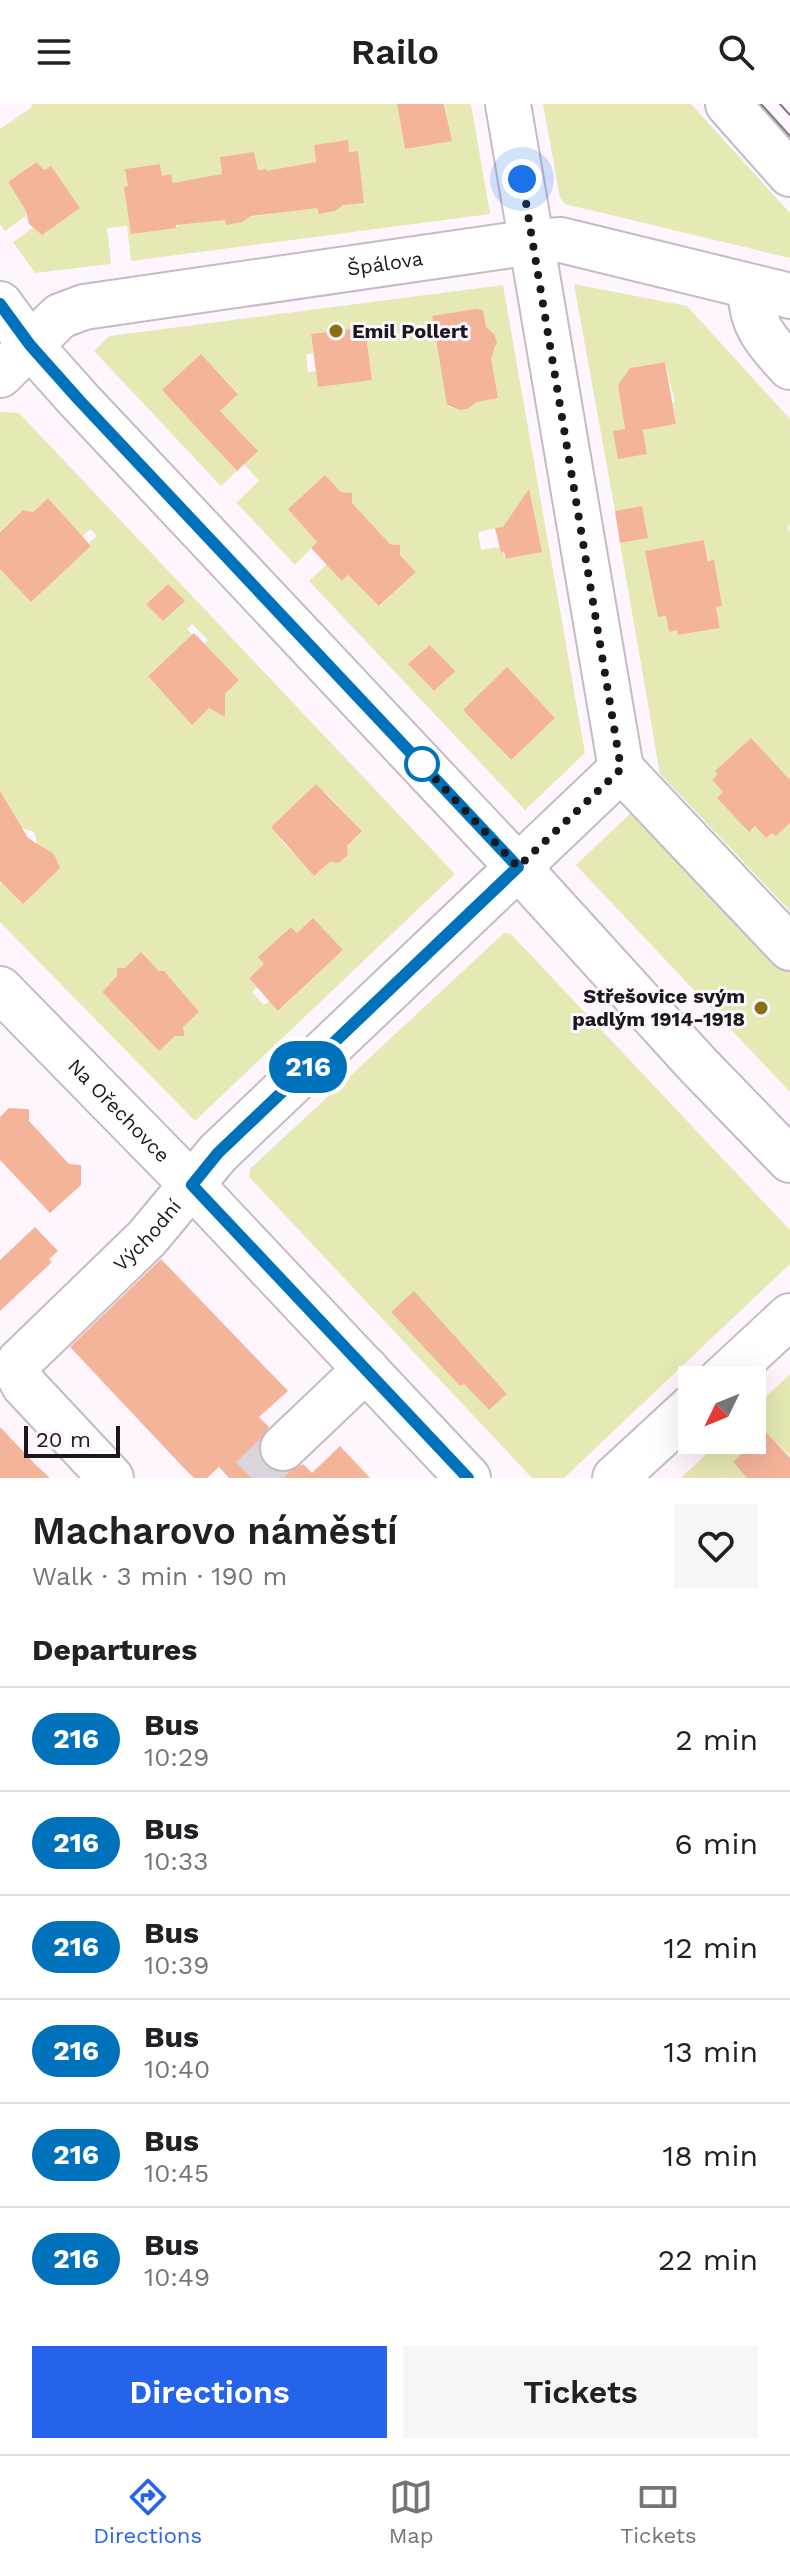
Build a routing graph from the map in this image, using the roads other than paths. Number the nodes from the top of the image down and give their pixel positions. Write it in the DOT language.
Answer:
graph roads {
  1 [pos="508,104"];
  2 [pos="728,104"];
  3 [pos="790,174"];
  4 [pos="533,242"];
  5 [pos="771,292"];
  6 [pos="0,304"];
  7 [pos="15,360"];
  8 [pos="790,367"];
  9 [pos="621,769"];
  10 [pos="518,867"];
  11 [pos="790,948"];
  12 [pos="0,989"];
  13 [pos="790,1160"];
  14 [pos="192,1185"];
  15 [pos="790,1316"];
  16 [pos="736,1366"];
  17 [pos="366,1369"];
  18 [pos="678,1420"];
  19 [pos="283,1448"];
  20 [pos="111,1478"];
  21 [pos="468,1478"];
  22 [pos="615,1478"];
  1 -- 4 [label="street"];
  2 -- 3 [label="street"];
  4 -- 5 [label="street, Špálova"];
  4 -- 7 [label="street, Špálova"];
  4 -- 9 [label="street"];
  5 -- 8 [label="street"];
  6 -- 7 [label="street"];
  7 -- 10 [label="street"];
  9 -- 10 [label="street, Východní"];
  9 -- 11 [label="street"];
  10 -- 13 [label="street"];
  10 -- 14 [label="street, Východní"];
  12 -- 14 [label="street, Na Ořechovce"];
  14 -- 17 [label="street, Na Ořechovce"];
  14 -- 20 [label="street, Východní"];
  15 -- 16 [label="street"];
  17 -- 19 [label="street"];
  17 -- 21 [label="street, Na Ořechovce"];
  18 -- 22 [label="street"];
}
